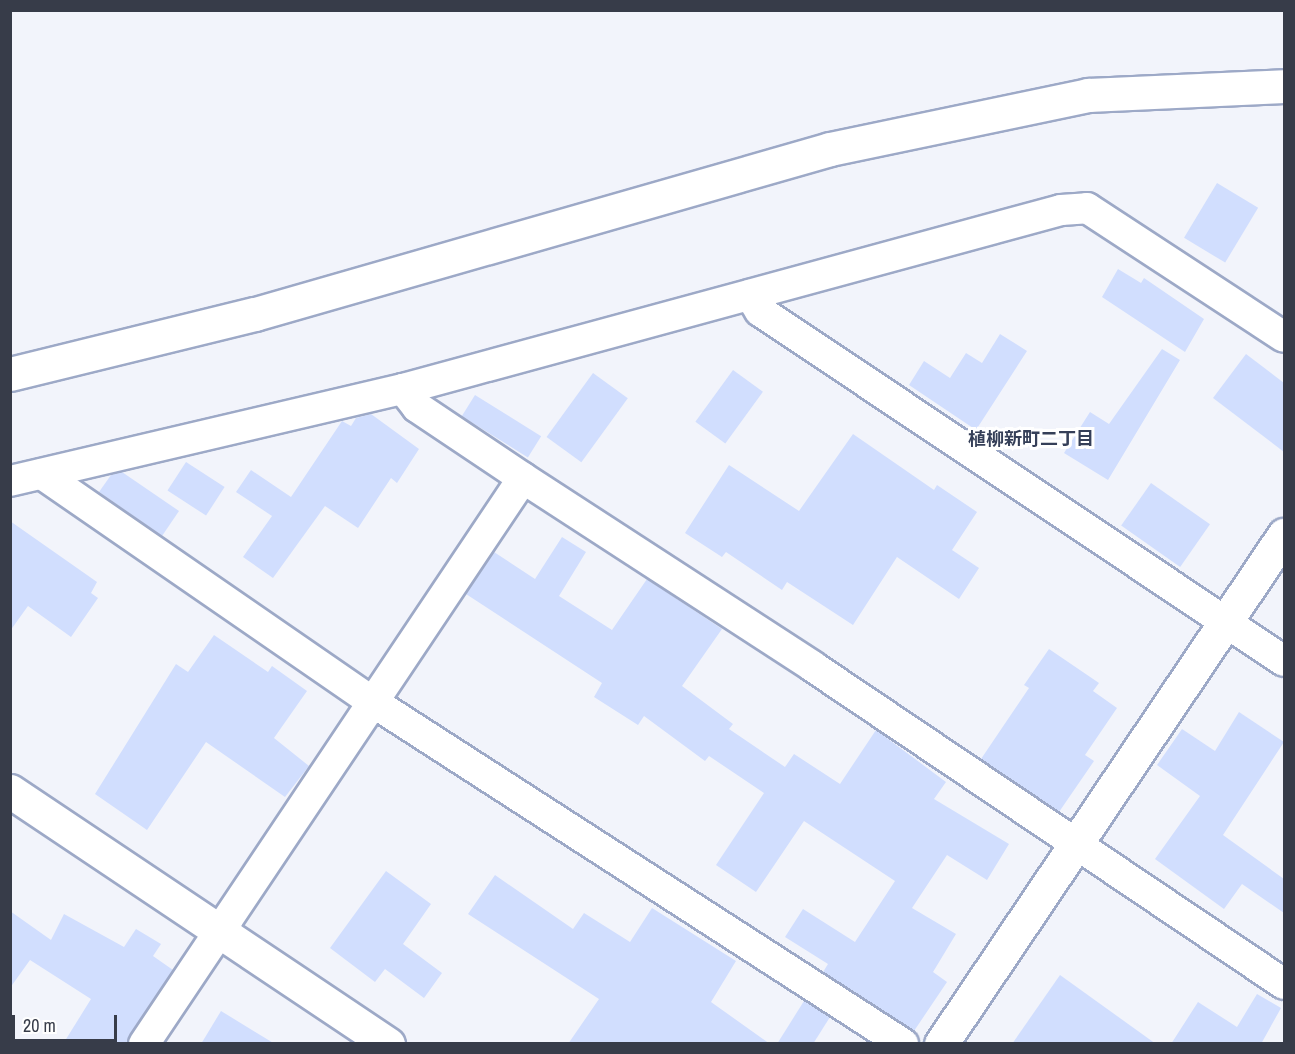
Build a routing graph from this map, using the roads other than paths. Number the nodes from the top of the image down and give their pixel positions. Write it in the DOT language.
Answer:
graph roads {
  1 [pos="1284,86"];
  2 [pos="750,295"];
  3 [pos="1284,337"];
  4 [pos="10,374"];
  5 [pos="403,389"];
  6 [pos="42,474"];
  7 [pos="523,478"];
  8 [pos="10,481"];
  9 [pos="1284,535"];
  10 [pos="1226,622"];
  11 [pos="1284,661"];
  12 [pos="373,702"];
  13 [pos="10,791"];
  14 [pos="1077,843"];
  15 [pos="219,930"];
  16 [pos="1284,984"];
  17 [pos="144,1044"];
  18 [pos="388,1044"];
  19 [pos="903,1044"];
  20 [pos="941,1044"];
  1 -- 4 [label="street"];
  2 -- 3 [label="street"];
  2 -- 5 [label="street"];
  2 -- 10 [label="street"];
  5 -- 6 [label="street"];
  5 -- 7 [label="street"];
  6 -- 8 [label="street"];
  6 -- 12 [label="street"];
  7 -- 12 [label="street"];
  7 -- 14 [label="street"];
  9 -- 10 [label="street"];
  10 -- 11 [label="street"];
  10 -- 14 [label="street"];
  12 -- 15 [label="street"];
  12 -- 19 [label="street"];
  13 -- 15 [label="street"];
  14 -- 16 [label="street"];
  14 -- 20 [label="street"];
  15 -- 17 [label="street"];
  15 -- 18 [label="street"];
}
